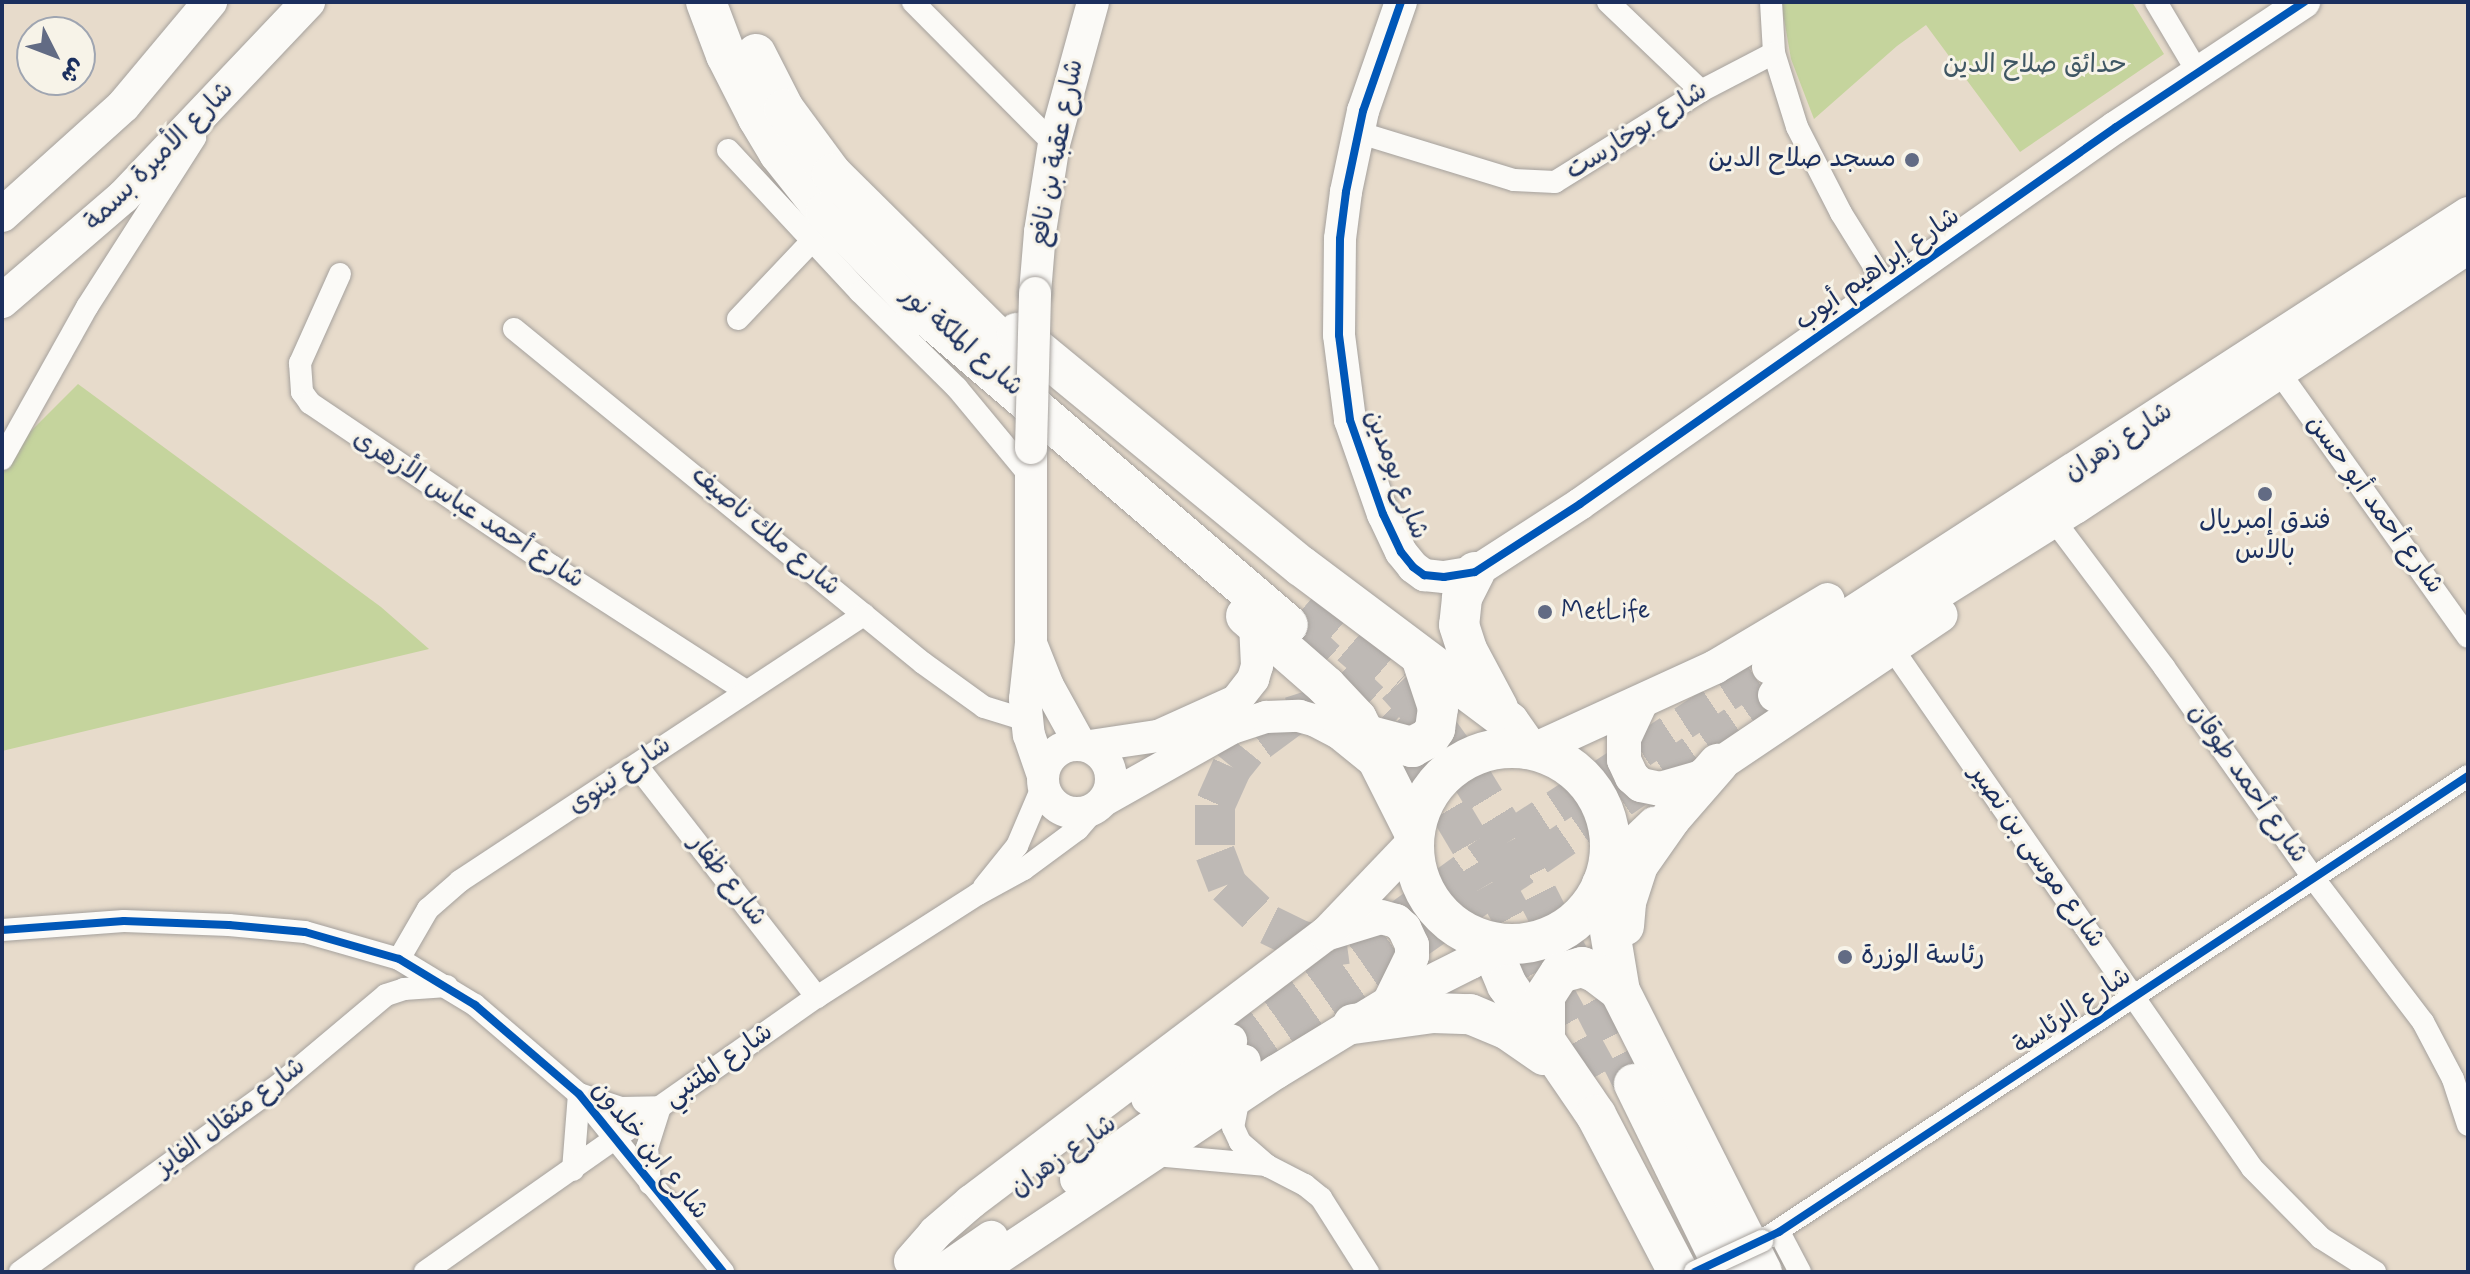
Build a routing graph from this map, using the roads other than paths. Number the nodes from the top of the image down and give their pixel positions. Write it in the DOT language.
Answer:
graph roads {
  1 [pos="210,2"];
  2 [pos="308,2"];
  3 [pos="706,2"];
  4 [pos="734,2"];
  5 [pos="913,2"];
  6 [pos="1093,2"];
  7 [pos="1401,2"];
  8 [pos="1608,2"];
  9 [pos="1771,2"];
  10 [pos="2156,2"];
  11 [pos="2304,2"];
  12 [pos="1774,53"];
  13 [pos="2197,71"];
  14 [pos="1701,91"];
  15 [pos="225,92"];
  16 [pos="1357,132"];
  17 [pos="1054,144"];
  18 [pos="728,150"];
  19 [pos="794,150"];
  20 [pos="2468,214"];
  21 [pos="2,215"];
  22 [pos="812,241"];
  23 [pos="2468,247"];
  24 [pos="340,274"];
  25 [pos="1887,287"];
  26 [pos="934,299"];
  27 [pos="2,301"];
  28 [pos="738,319"];
  29 [pos="514,329"];
  30 [pos="2279,372"];
  31 [pos="2,459"];
  32 [pos="1030,462"];
  33 [pos="2087,463"];
  34 [pos="2068,519"];
  35 [pos="1475,572"];
  36 [pos="864,615"];
  37 [pos="1283,618"];
  38 [pos="2468,637"];
  39 [pos="1031,643"];
  40 [pos="1892,648"];
  41 [pos="1421,657"];
  42 [pos="746,691"];
  43 [pos="1641,702"];
  44 [pos="1500,715"];
  45 [pos="1026,720"];
  46 [pos="1085,745"];
  47 [pos="1531,750"];
  48 [pos="1375,751"];
  49 [pos="637,766"];
  50 [pos="1707,771"];
  51 [pos="2468,776"];
  52 [pos="1043,781"];
  53 [pos="1102,802"];
  54 [pos="1414,838"];
  55 [pos="1605,876"];
  56 [pos="2314,879"];
  57 [pos="978,894"];
  58 [pos="2,930"];
  59 [pos="1326,934"];
  60 [pos="1492,943"];
  61 [pos="399,959"];
  62 [pos="448,986"];
  63 [pos="1620,991"];
  64 [pos="817,997"];
  65 [pos="2132,997"];
  66 [pos="1389,1003"];
  67 [pos="1353,1024"];
  68 [pos="1639,1029"];
  69 [pos="1237,1051"];
  70 [pos="1555,1054"];
  71 [pos="2461,1075"];
  72 [pos="579,1094"];
  73 [pos="1239,1097"];
  74 [pos="660,1107"];
  75 [pos="2468,1125"];
  76 [pos="617,1141"];
  77 [pos="1155,1155"];
  78 [pos="1268,1166"];
  79 [pos="573,1170"];
  80 [pos="650,1185"];
  81 [pos="1768,1248"];
  82 [pos="2,1260"];
  83 [pos="916,1268"];
  84 [pos="11,1272"];
  85 [pos="20,1272"];
  86 [pos="425,1272"];
  87 [pos="723,1272"];
  88 [pos="976,1272"];
  89 [pos="1368,1272"];
  90 [pos="1678,1272"];
  91 [pos="1695,1272"];
  92 [pos="1702,1272"];
  93 [pos="1726,1272"];
  94 [pos="1800,1272"];
  95 [pos="2373,1272"];
  1 -- 21 [label="main road"];
  2 -- 15 [label="main road, شارع الأميرة بسمة"];
  3 -- 19 [label="highway, شارع الملكة نور"];
  4 -- 19 [label="highway, شارع الملكة نور"];
  5 -- 17 [label="street"];
  6 -- 17 [label="street, شارع عقبة بن نافع"];
  7 -- 16 [label="street, شارع بومدين"];
  8 -- 14 [label="street"];
  9 -- 12 [label="street"];
  10 -- 13 [label="street"];
  11 -- 13 [label="street, شارع إبراهيم أيوب"];
  12 -- 14 [label="street, شارع بوخارست"];
  12 -- 25 [label="street"];
  13 -- 25 [label="street, شارع إبراهيم أيوب"];
  14 -- 16 [label="street, شارع بوخارست"];
  15 -- 27 [label="main road, شارع الأميرة بسمة"];
  15 -- 31 [label="street"];
  16 -- 35 [label="street, شارع بومدين"];
  17 -- 32 [label="street, شارع عقبة بن نافع, bridge"];
  18 -- 22 [label="street"];
  19 -- 26 [label="highway, شارع الملكة نور"];
  20 -- 33 [label="main road, شارع زهران"];
  22 -- 28 [label="street"];
  22 -- 32 [label="street"];
  23 -- 30 [label="main road, شارع زهران"];
  24 -- 42 [label="street, شارع أحمد عباس الأزهرى"];
  25 -- 35 [label="street, شارع إبراهيم أيوب"];
  26 -- 37 [label="highway, شارع الملكة نور"];
  26 -- 37 [label="highway"];
  26 -- 41 [label="highway"];
  29 -- 36 [label="street, شارع ملك ناصيف"];
  30 -- 34 [label="main road, شارع زهران"];
  30 -- 38 [label="street, شارع أحمد أبو حسن"];
  32 -- 39 [label="street, شارع عقبة بن نافع"];
  33 -- 34 [label="main road, شارع زهران"];
  33 -- 43 [label="main road"];
  34 -- 40 [label="main road"];
  34 -- 56 [label="street, شارع أحمد طوقان"];
  35 -- 44 [label="highway"];
  36 -- 42 [label="street, شارع نينوى"];
  36 -- 45 [label="street, شارع ملك ناصيف"];
  37 -- 46 [label="street"];
  37 -- 48 [label="highway"];
  39 -- 45 [label="street, شارع عقبة بن نافع"];
  39 -- 46 [label="street, شارع عقبة بن نافع"];
  40 -- 50 [label="main road"];
  40 -- 65 [label="street, شارع موسى بن نصير"];
  41 -- 44 [label="highway"];
  41 -- 48 [label="highway"];
  42 -- 49 [label="street, شارع نينوى"];
  43 -- 47 [label="main road"];
  43 -- 50 [label="main road"];
  44 -- 47 [label="highway"];
  45 -- 52 [label="street, شارع عقبة بن نافع"];
  46 -- 52 [label="street"];
  46 -- 53 [label="street"];
  47 -- 54 [label="highway"];
  47 -- 55 [label="highway"];
  48 -- 53 [label="street, شارع المتنبي"];
  48 -- 54 [label="highway"];
  49 -- 61 [label="street, شارع نينوى"];
  49 -- 64 [label="street, شارع ظفار"];
  50 -- 55 [label="main road"];
  50 -- 68 [label="highway"];
  51 -- 56 [label="street, شارع الرئاسة"];
  52 -- 53 [label="street"];
  52 -- 57 [label="street, شارع المتنبي"];
  53 -- 57 [label="street, شارع المتنبي"];
  54 -- 59 [label="main road"];
  54 -- 60 [label="highway"];
  55 -- 60 [label="highway"];
  55 -- 63 [label="highway"];
  56 -- 65 [label="street, شارع الرئاسة"];
  56 -- 71 [label="street, شارع أحمد طوقان"];
  57 -- 64 [label="street, شارع المتنبي"];
  58 -- 61 [label="street, شارع ابن خلدون"];
  59 -- 66 [label="main road"];
  59 -- 83 [label="main road"];
  60 -- 66 [label="main road"];
  60 -- 70 [label="highway"];
  61 -- 62 [label="street, شارع ابن خلدون"];
  62 -- 72 [label="street, شارع ابن خلدون"];
  62 -- 85 [label="street, شارع مثقال الفايز"];
  63 -- 68 [label="highway"];
  63 -- 70 [label="highway"];
  64 -- 74 [label="street, شارع المتنبي"];
  65 -- 81 [label="street, شارع الرئاسة"];
  65 -- 95 [label="street, شارع موسى بن نصير"];
  66 -- 67 [label="main road"];
  67 -- 70 [label="highway"];
  67 -- 73 [label="main road"];
  68 -- 81 [label="highway"];
  69 -- 83 [label="main road, شارع زهران"];
  70 -- 90 [label="highway"];
  71 -- 75 [label="street, شارع أحمد طوقان"];
  72 -- 74 [label="street"];
  72 -- 76 [label="street, شارع ابن خلدون"];
  72 -- 79 [label="street"];
  73 -- 77 [label="main road"];
  73 -- 78 [label="street"];
  74 -- 76 [label="street, شارع المتنبي"];
  74 -- 80 [label="street"];
  76 -- 79 [label="street, شارع المتنبي"];
  76 -- 80 [label="street, شارع ابن خلدون"];
  77 -- 78 [label="street"];
  77 -- 88 [label="main road"];
  78 -- 89 [label="street"];
  79 -- 86 [label="street, شارع المتنبي"];
  80 -- 87 [label="street, شارع ابن خلدون"];
  81 -- 91 [label="street, شارع الرئاسة, bridge"];
  81 -- 94 [label="street"];
  82 -- 84 [label="street"];
  92 -- 93 [label="highway"];
}
